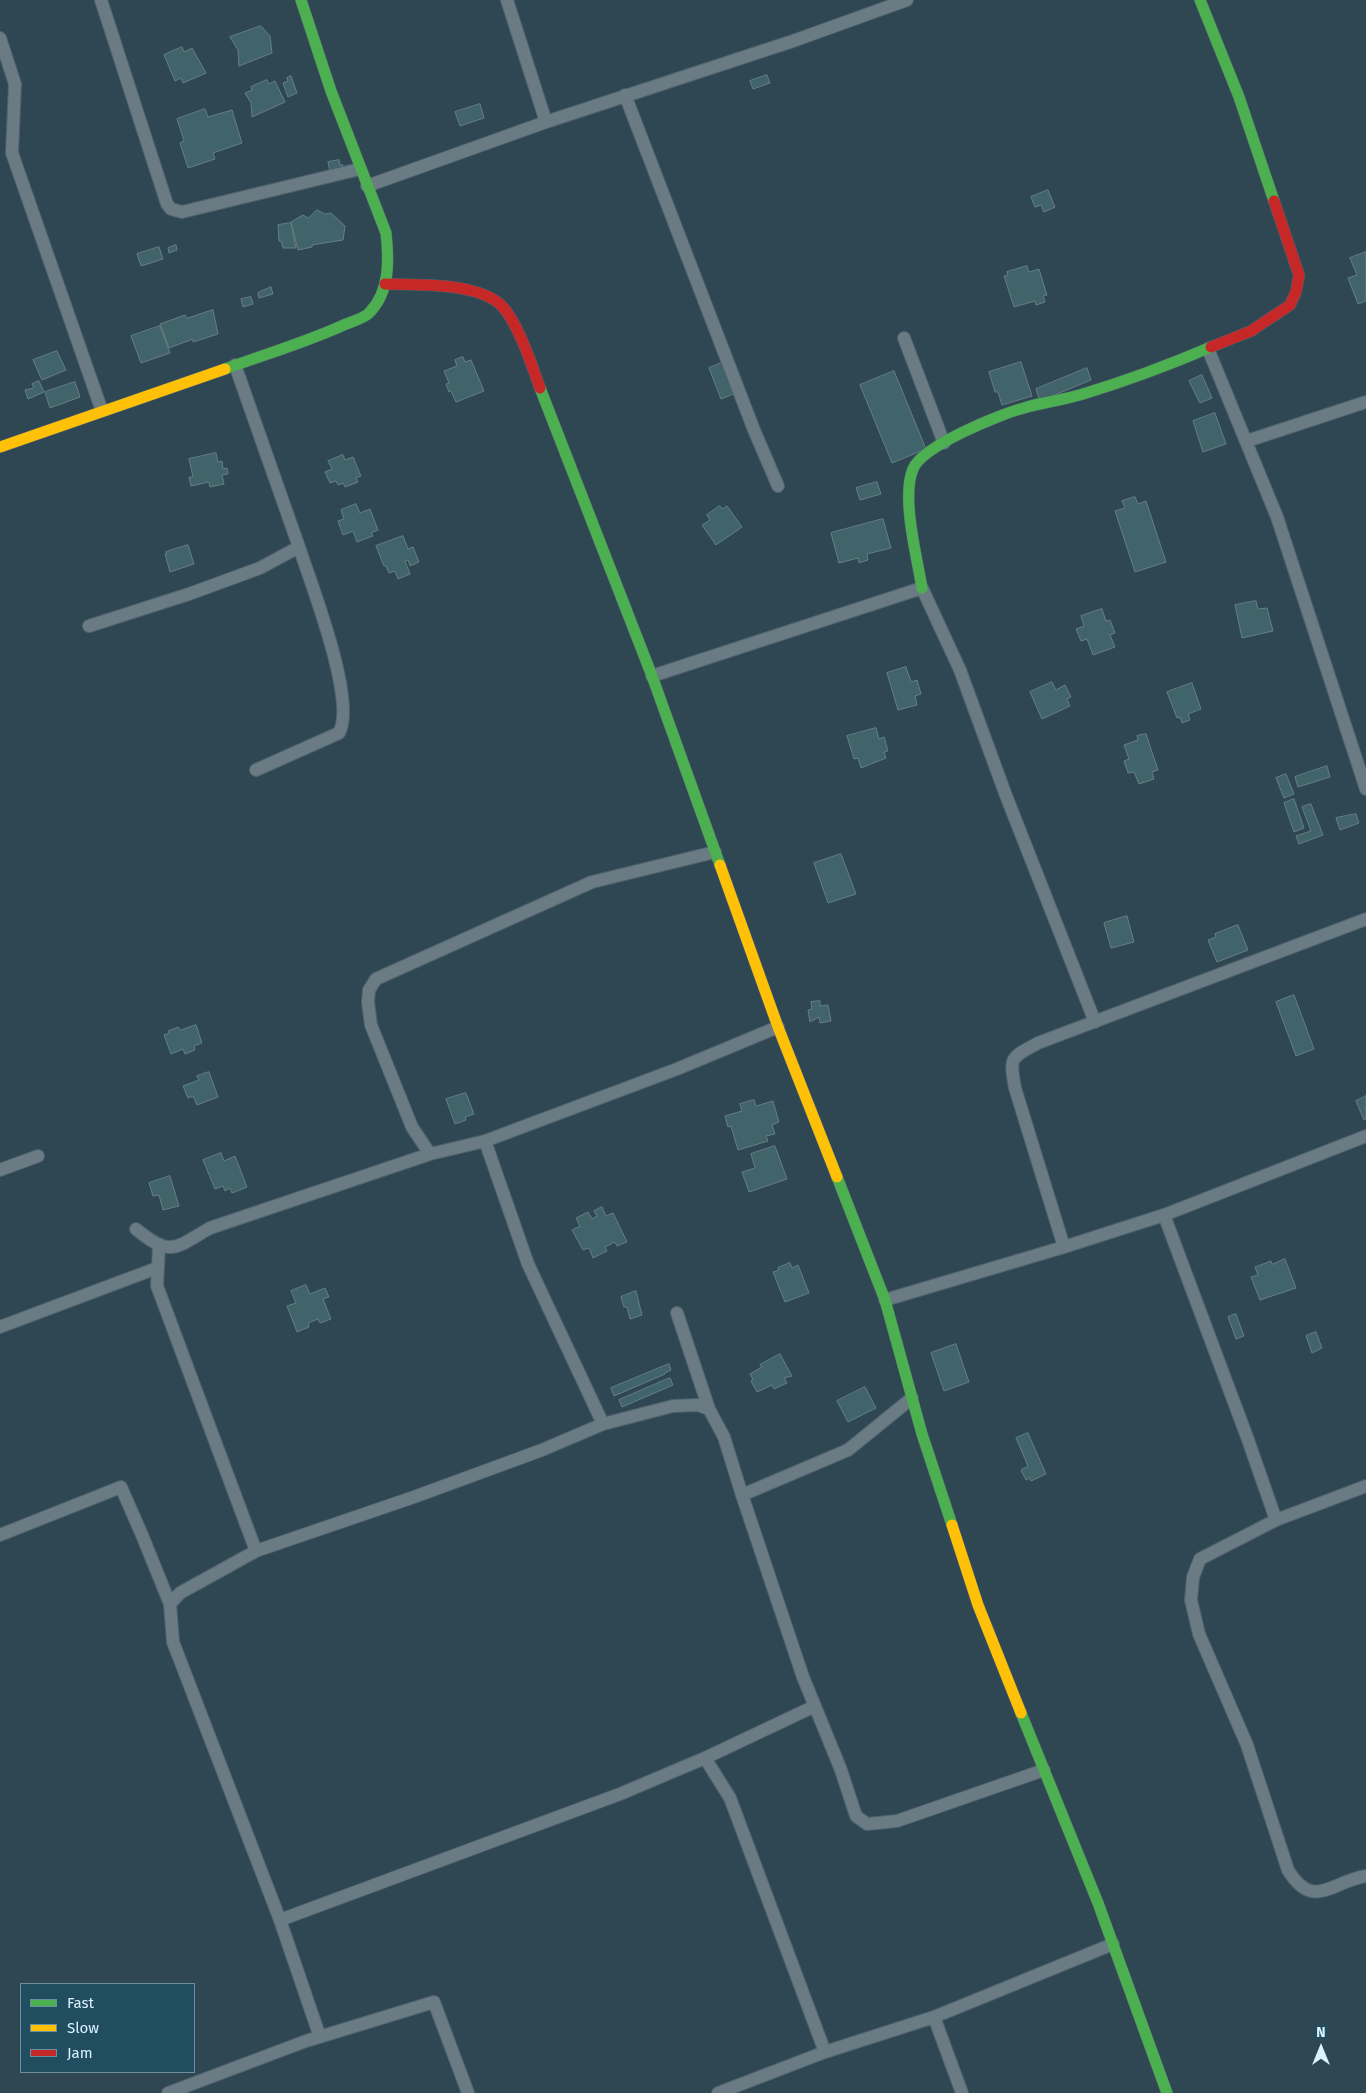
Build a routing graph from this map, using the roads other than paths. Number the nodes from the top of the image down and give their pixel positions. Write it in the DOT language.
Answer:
graph roads {
  1 [pos="100,0"];
  2 [pos="301,0"];
  3 [pos="507,0"];
  4 [pos="907,0"];
  5 [pos="1200,0"];
  6 [pos="0,38"];
  7 [pos="625,95"];
  8 [pos="546,122"];
  9 [pos="360,169"];
  10 [pos="366,186"];
  11 [pos="385,284"];
  12 [pos="904,338"];
  13 [pos="1208,349"];
  14 [pos="235,365"];
  15 [pos="1366,402"];
  16 [pos="102,411"];
  17 [pos="1247,441"];
  18 [pos="944,443"];
  19 [pos="0,447"];
  20 [pos="778,486"];
  21 [pos="299,548"];
  22 [pos="922,588"];
  23 [pos="89,626"];
  24 [pos="652,676"];
  25 [pos="256,770"];
  26 [pos="1366,789"];
  27 [pos="715,852"];
  28 [pos="1366,918"];
  29 [pos="1095,1022"];
  30 [pos="778,1027"];
  31 [pos="1366,1136"];
  32 [pos="485,1141"];
  33 [pos="430,1154"];
  34 [pos="38,1156"];
  35 [pos="0,1170"];
  36 [pos="1164,1215"];
  37 [pos="136,1229"];
  38 [pos="159,1246"];
  39 [pos="1064,1247"];
  40 [pos="157,1268"];
  41 [pos="885,1300"];
  42 [pos="677,1313"];
  43 [pos="0,1327"];
  44 [pos="912,1398"];
  45 [pos="709,1408"];
  46 [pos="603,1424"];
  47 [pos="1366,1486"];
  48 [pos="742,1495"];
  49 [pos="1276,1520"];
  50 [pos="0,1535"];
  51 [pos="256,1551"];
  52 [pos="170,1604"];
  53 [pos="815,1706"];
  54 [pos="705,1758"];
  55 [pos="1044,1770"];
  56 [pos="1366,1876"];
  57 [pos="280,1920"];
  58 [pos="1112,1944"];
  59 [pos="934,2017"];
  60 [pos="320,2037"];
  61 [pos="825,2052"];
  62 [pos="168,2093"];
  63 [pos="468,2093"];
  64 [pos="718,2093"];
  65 [pos="962,2093"];
  66 [pos="1167,2093"];
  1 -- 9 [label="street"];
  2 -- 9 [label="street"];
  3 -- 8 [label="street"];
  4 -- 7 [label="street"];
  5 -- 13 [label="street"];
  6 -- 16 [label="street"];
  7 -- 8 [label="street"];
  7 -- 20 [label="street"];
  8 -- 10 [label="street"];
  9 -- 10 [label="street"];
  10 -- 11 [label="street"];
  11 -- 14 [label="street"];
  11 -- 24 [label="street"];
  12 -- 18 [label="street"];
  13 -- 17 [label="street"];
  13 -- 18 [label="street"];
  14 -- 16 [label="street"];
  14 -- 21 [label="street"];
  15 -- 17 [label="street"];
  16 -- 19 [label="street"];
  17 -- 26 [label="street"];
  18 -- 22 [label="street"];
  21 -- 23 [label="street"];
  21 -- 25 [label="street"];
  22 -- 24 [label="street"];
  22 -- 29 [label="street"];
  24 -- 27 [label="street"];
  27 -- 30 [label="street"];
  27 -- 33 [label="street"];
  28 -- 29 [label="street"];
  29 -- 39 [label="street"];
  30 -- 32 [label="street"];
  30 -- 41 [label="street"];
  31 -- 36 [label="street"];
  32 -- 33 [label="street"];
  32 -- 46 [label="street"];
  33 -- 38 [label="street"];
  34 -- 35 [label="street"];
  36 -- 39 [label="street"];
  36 -- 49 [label="street"];
  37 -- 38 [label="street"];
  38 -- 40 [label="street"];
  39 -- 41 [label="street"];
  40 -- 43 [label="street"];
  40 -- 51 [label="street"];
  41 -- 44 [label="street"];
  42 -- 45 [label="street"];
  44 -- 48 [label="street"];
  44 -- 55 [label="street"];
  45 -- 46 [label="street"];
  45 -- 48 [label="street"];
  46 -- 51 [label="street"];
  47 -- 49 [label="street"];
  48 -- 53 [label="street"];
  49 -- 56 [label="street"];
  50 -- 52 [label="street"];
  51 -- 52 [label="street"];
  52 -- 57 [label="street"];
  53 -- 54 [label="street"];
  53 -- 55 [label="street"];
  54 -- 57 [label="street"];
  54 -- 61 [label="street"];
  55 -- 58 [label="street"];
  57 -- 60 [label="street"];
  58 -- 59 [label="street"];
  58 -- 66 [label="street"];
  59 -- 61 [label="street"];
  59 -- 65 [label="street"];
  60 -- 62 [label="street"];
  60 -- 63 [label="street"];
  61 -- 64 [label="street"];
}
